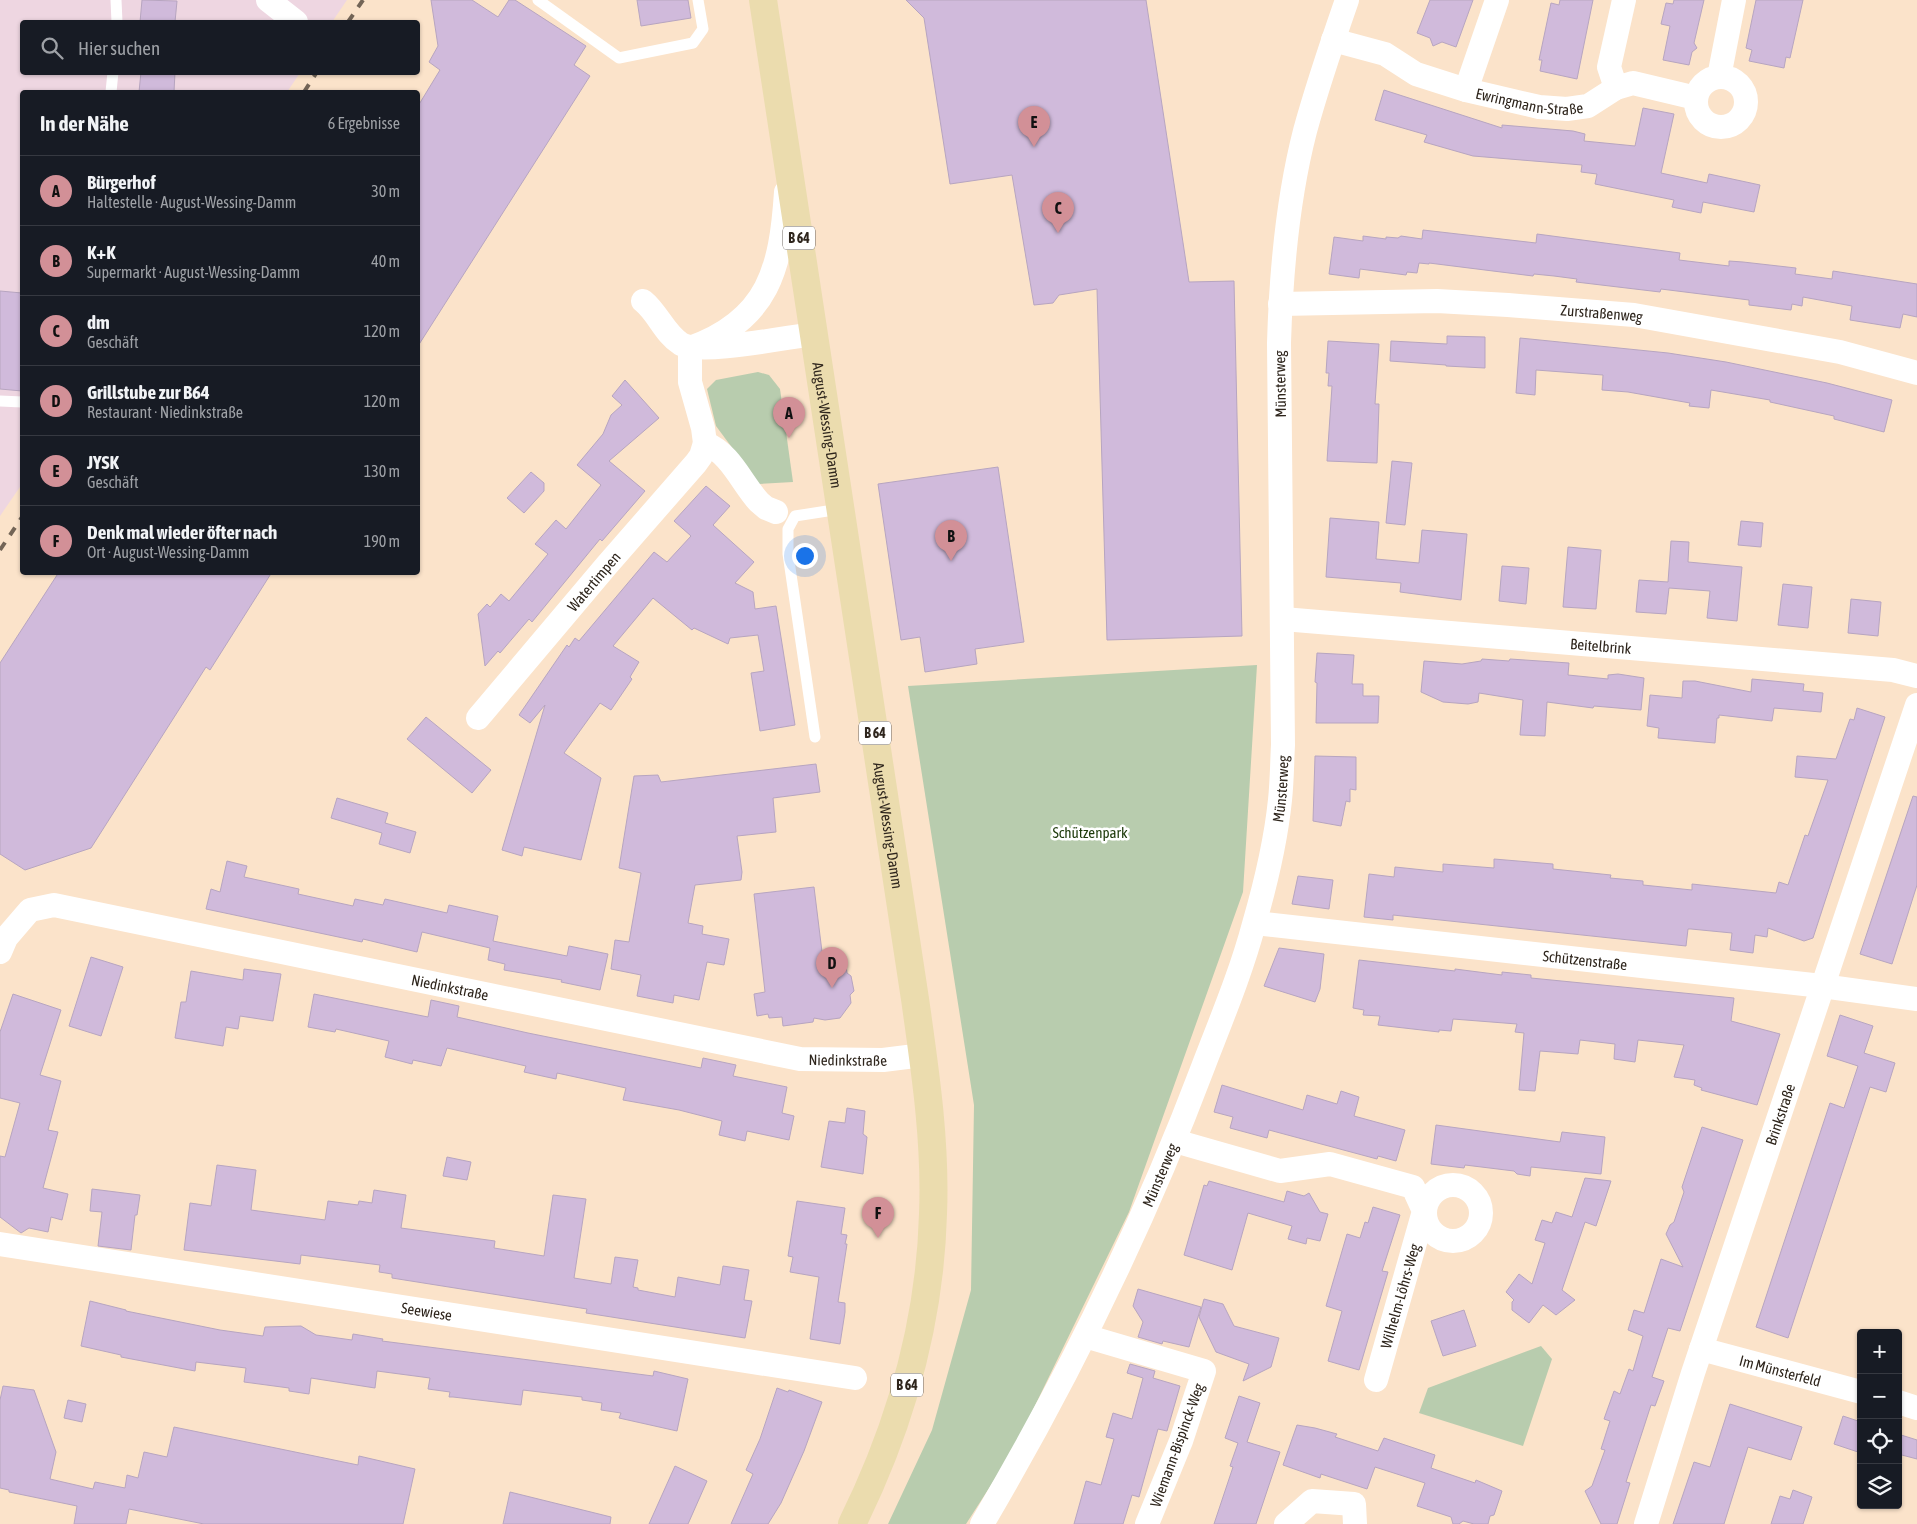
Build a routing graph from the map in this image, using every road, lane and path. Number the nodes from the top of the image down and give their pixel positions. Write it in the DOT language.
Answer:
graph roads {
  1 [pos="116,0"];
  2 [pos="268,0"];
  3 [pos="538,0"];
  4 [pos="698,0"];
  5 [pos="763,0"];
  6 [pos="1347,0"];
  7 [pos="1497,0"];
  8 [pos="1624,0"];
  9 [pos="1734,0"];
  10 [pos="118,20"];
  11 [pos="293,20"];
  12 [pos="1333,40"];
  13 [pos="113,75"];
  14 [pos="1719,77"];
  15 [pos="1616,88"];
  16 [pos="111,90"];
  17 [pos="1466,90"];
  18 [pos="1696,98"];
  19 [pos="784,142"];
  20 [pos="643,301"];
  21 [pos="1280,304"];
  22 [pos="814,334"];
  23 [pos="690,348"];
  24 [pos="1917,373"];
  25 [pos="0,400"];
  26 [pos="20,402"];
  27 [pos="705,443"];
  28 [pos="840,509"];
  29 [pos="776,512"];
  30 [pos="1283,619"];
  31 [pos="1917,676"];
  32 [pos="1917,705"];
  33 [pos="478,718"];
  34 [pos="814,737"];
  35 [pos="1255,923"];
  36 [pos="0,952"];
  37 [pos="1822,986"];
  38 [pos="1917,999"];
  39 [pos="923,1055"];
  40 [pos="1175,1141"];
  41 [pos="0,1244"];
  42 [pos="1085,1336"];
  43 [pos="1701,1349"];
  44 [pos="855,1378"];
  45 [pos="1376,1380"];
  46 [pos="1857,1391"];
  47 [pos="1902,1403"];
  48 [pos="1917,1408"];
  49 [pos="852,1524"];
  50 [pos="982,1524"];
  51 [pos="1147,1524"];
  52 [pos="1286,1524"];
  53 [pos="1355,1524"];
  54 [pos="1646,1524"];
  1 -- 10 [label="lane"];
  2 -- 11 [label="street"];
  3 -- 4 [label="lane"];
  5 -- 19 [label="main road, August-Wessing-Damm / B 64"];
  6 -- 12 [label="street, Münsterweg"];
  7 -- 17 [label="street, Ewringmann-Straße"];
  8 -- 15 [label="street"];
  9 -- 14 [label="street"];
  12 -- 17 [label="street, Ewringmann-Straße"];
  12 -- 21 [label="street, Münsterweg"];
  13 -- 16 [label="lane"];
  14 -- 18 [label="street"];
  14 -- 18 [label="street"];
  15 -- 17 [label="street, Ewringmann-Straße"];
  15 -- 18 [label="street, Ewringmann-Straße"];
  19 -- 22 [label="main road, August-Wessing-Damm / B 64"];
  19 -- 23 [label="street"];
  20 -- 23 [label="street"];
  21 -- 24 [label="street, Zurstraßenweg"];
  21 -- 30 [label="street, Münsterweg"];
  22 -- 23 [label="street"];
  22 -- 28 [label="main road, August-Wessing-Damm / B 64"];
  23 -- 27 [label="street"];
  25 -- 26 [label="lane"];
  27 -- 29 [label="street"];
  27 -- 33 [label="street, Watertimpen"];
  28 -- 34 [label="lane"];
  28 -- 39 [label="main road, August-Wessing-Damm / B 64"];
  30 -- 31 [label="street, Beitelbrink"];
  30 -- 35 [label="street, Münsterweg"];
  32 -- 37 [label="street, Brinkstraße"];
  35 -- 37 [label="street, Schützenstraße"];
  35 -- 40 [label="street, Münsterweg"];
  36 -- 39 [label="street, Niedinkstraße"];
  37 -- 38 [label="street, Schützenstraße"];
  37 -- 43 [label="street, Brinkstraße"];
  39 -- 49 [label="main road, August-Wessing-Damm / B 64"];
  40 -- 42 [label="street, Münsterweg"];
  40 -- 45 [label="street, Wilhelm-Löhrs-Weg"];
  41 -- 44 [label="street, Seewiese"];
  42 -- 50 [label="street, Münsterweg"];
  42 -- 51 [label="street, Wiemann-Bispinck-Weg"];
  43 -- 46 [label="street, Im Münsterfeld"];
  43 -- 54 [label="street, Brinkstraße"];
  47 -- 48 [label="street"];
  52 -- 53 [label="street"];
}
